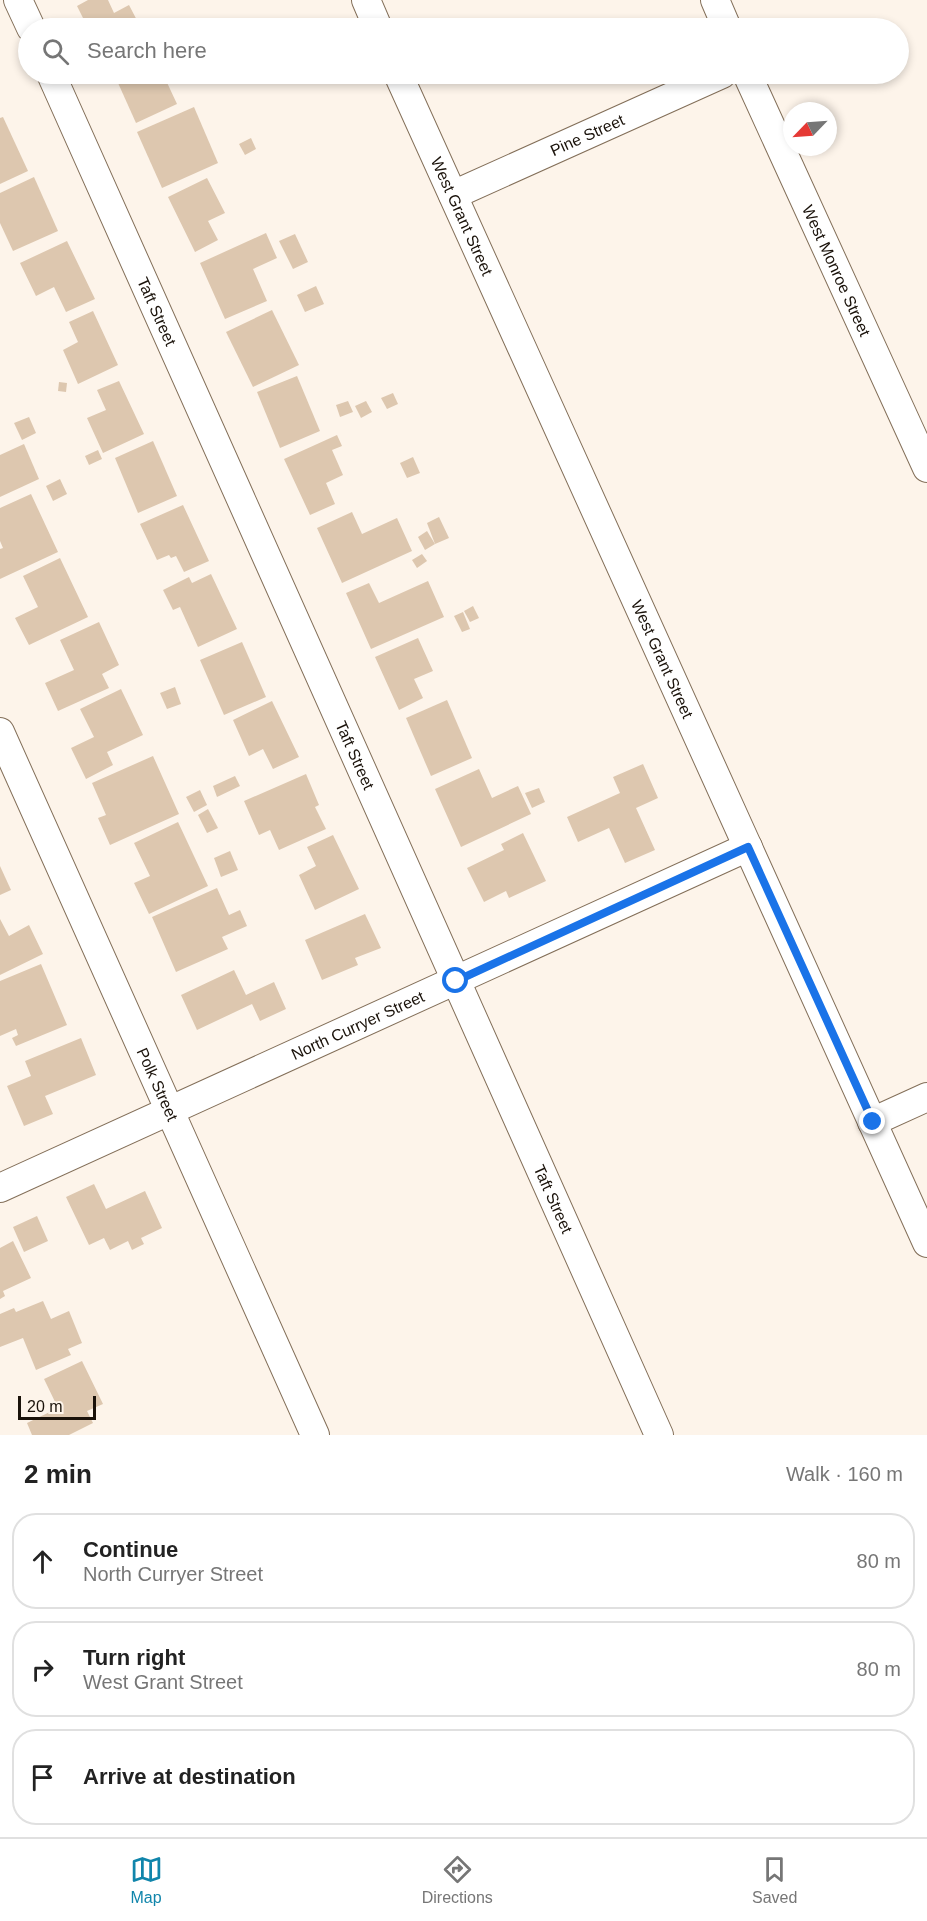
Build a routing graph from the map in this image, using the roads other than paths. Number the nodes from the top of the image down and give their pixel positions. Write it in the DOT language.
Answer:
graph roads {
  1 [pos="18,0"];
  2 [pos="366,0"];
  3 [pos="715,0"];
  4 [pos="26,18"];
  5 [pos="374,18"];
  6 [pos="723,18"];
  7 [pos="55,84"];
  8 [pos="403,84"];
  9 [pos="700,84"];
  10 [pos="752,84"];
  11 [pos="453,195"];
  12 [pos="927,468"];
  13 [pos="0,732"];
  14 [pos="748,847"];
  15 [pos="456,981"];
  16 [pos="927,1098"];
  17 [pos="169,1112"];
  18 [pos="873,1122"];
  19 [pos="0,1188"];
  20 [pos="927,1243"];
  21 [pos="315,1435"];
  22 [pos="659,1435"];
  1 -- 4 [label="street"];
  2 -- 5 [label="street"];
  3 -- 6 [label="street"];
  7 -- 15 [label="street, Taft Street"];
  8 -- 11 [label="street, West Grant Street"];
  9 -- 11 [label="street, Pine Street"];
  10 -- 12 [label="street, West Monroe Street"];
  11 -- 14 [label="street, West Grant Street"];
  13 -- 17 [label="street, Polk Street"];
  14 -- 15 [label="street, North Curryer Street"];
  14 -- 18 [label="street, West Grant Street"];
  15 -- 17 [label="street, North Curryer Street"];
  15 -- 22 [label="street, Taft Street"];
  16 -- 18 [label="street"];
  17 -- 19 [label="street, North Curryer Street"];
  17 -- 21 [label="street, Polk Street"];
  18 -- 20 [label="street, West Grant Street"];
}
